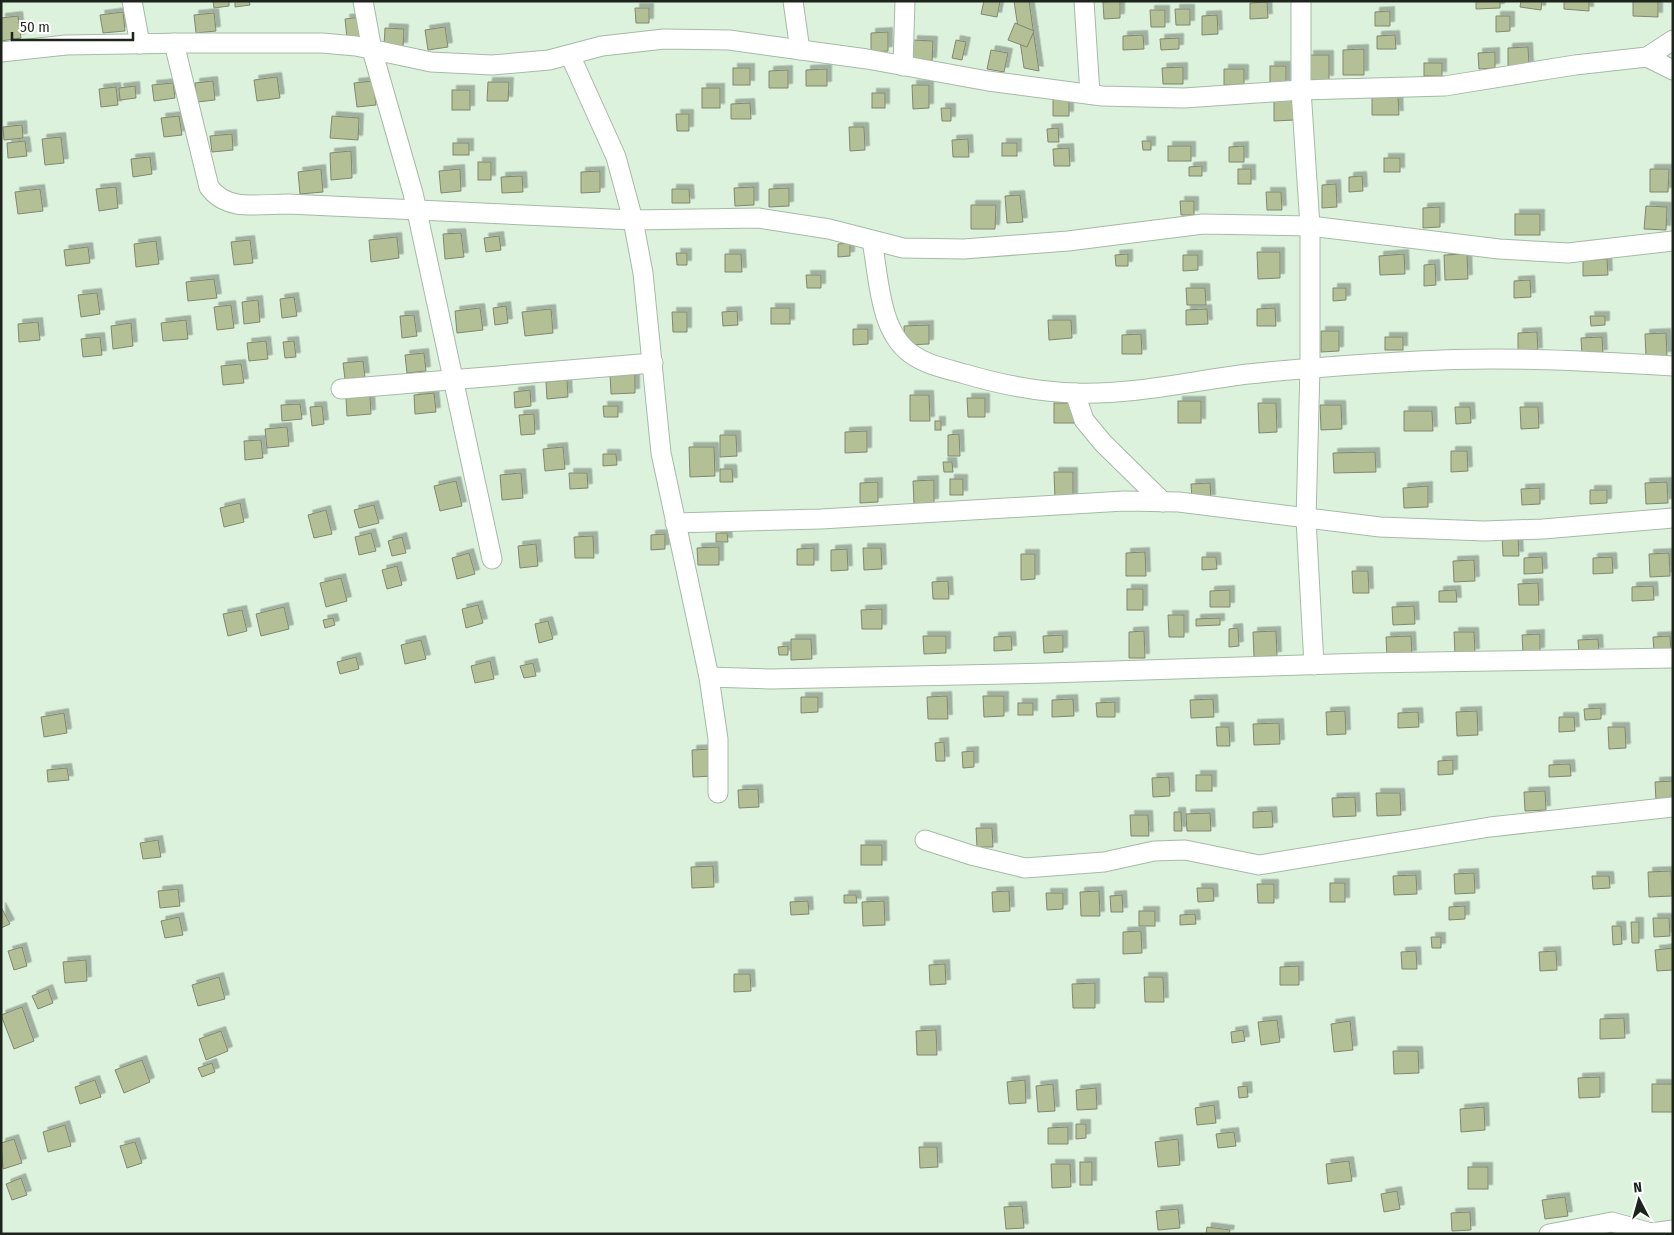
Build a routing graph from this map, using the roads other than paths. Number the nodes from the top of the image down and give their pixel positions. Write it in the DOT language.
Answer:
graph roads {
  1 [pos="132,1"];
  2 [pos="362,1"];
  3 [pos="794,1"];
  4 [pos="905,1"];
  5 [pos="1084,1"];
  6 [pos="1301,1"];
  7 [pos="1673,40"];
  8 [pos="174,43"];
  9 [pos="140,44"];
  10 [pos="372,50"];
  11 [pos="800,50"];
  12 [pos="1,52"];
  13 [pos="570,55"];
  14 [pos="1647,57"];
  15 [pos="903,66"];
  16 [pos="1673,70"];
  17 [pos="1301,90"];
  18 [pos="1090,94"];
  19 [pos="416,210"];
  20 [pos="633,220"];
  21 [pos="1310,226"];
  22 [pos="872,241"];
  23 [pos="1673,241"];
  24 [pos="653,363"];
  25 [pos="1673,366"];
  26 [pos="1310,368"];
  27 [pos="452,380"];
  28 [pos="341,389"];
  29 [pos="1074,394"];
  30 [pos="1162,502"];
  31 [pos="1673,518"];
  32 [pos="1306,519"];
  33 [pos="675,523"];
  34 [pos="492,558"];
  35 [pos="1673,658"];
  36 [pos="1314,665"];
  37 [pos="709,677"];
  38 [pos="718,792"];
  39 [pos="1673,807"];
  40 [pos="925,840"];
  41 [pos="1673,1230"];
  42 [pos="1549,1234"];
  1 -- 9 [label="street"];
  2 -- 10 [label="street"];
  3 -- 11 [label="street"];
  4 -- 15 [label="street"];
  5 -- 18 [label="street"];
  6 -- 17 [label="street"];
  7 -- 14 [label="street"];
  8 -- 9 [label="street"];
  8 -- 10 [label="street"];
  8 -- 19 [label="street"];
  9 -- 12 [label="street"];
  10 -- 13 [label="street"];
  10 -- 19 [label="street"];
  11 -- 13 [label="street"];
  11 -- 15 [label="street"];
  13 -- 20 [label="street"];
  14 -- 16 [label="street"];
  14 -- 17 [label="street"];
  15 -- 18 [label="street"];
  17 -- 18 [label="street"];
  17 -- 21 [label="street"];
  19 -- 20 [label="street"];
  19 -- 27 [label="street"];
  20 -- 22 [label="street"];
  20 -- 24 [label="street"];
  21 -- 22 [label="street"];
  21 -- 23 [label="street"];
  21 -- 26 [label="street"];
  22 -- 29 [label="street"];
  24 -- 27 [label="street"];
  24 -- 33 [label="street"];
  25 -- 26 [label="street"];
  26 -- 29 [label="street"];
  26 -- 32 [label="street"];
  27 -- 28 [label="street"];
  27 -- 34 [label="street"];
  29 -- 30 [label="street"];
  30 -- 32 [label="street"];
  30 -- 33 [label="street"];
  31 -- 32 [label="street"];
  32 -- 36 [label="street"];
  33 -- 37 [label="street"];
  35 -- 36 [label="street"];
  36 -- 37 [label="street"];
  37 -- 38 [label="street"];
  39 -- 40 [label="street"];
  41 -- 42 [label="street"];
}
